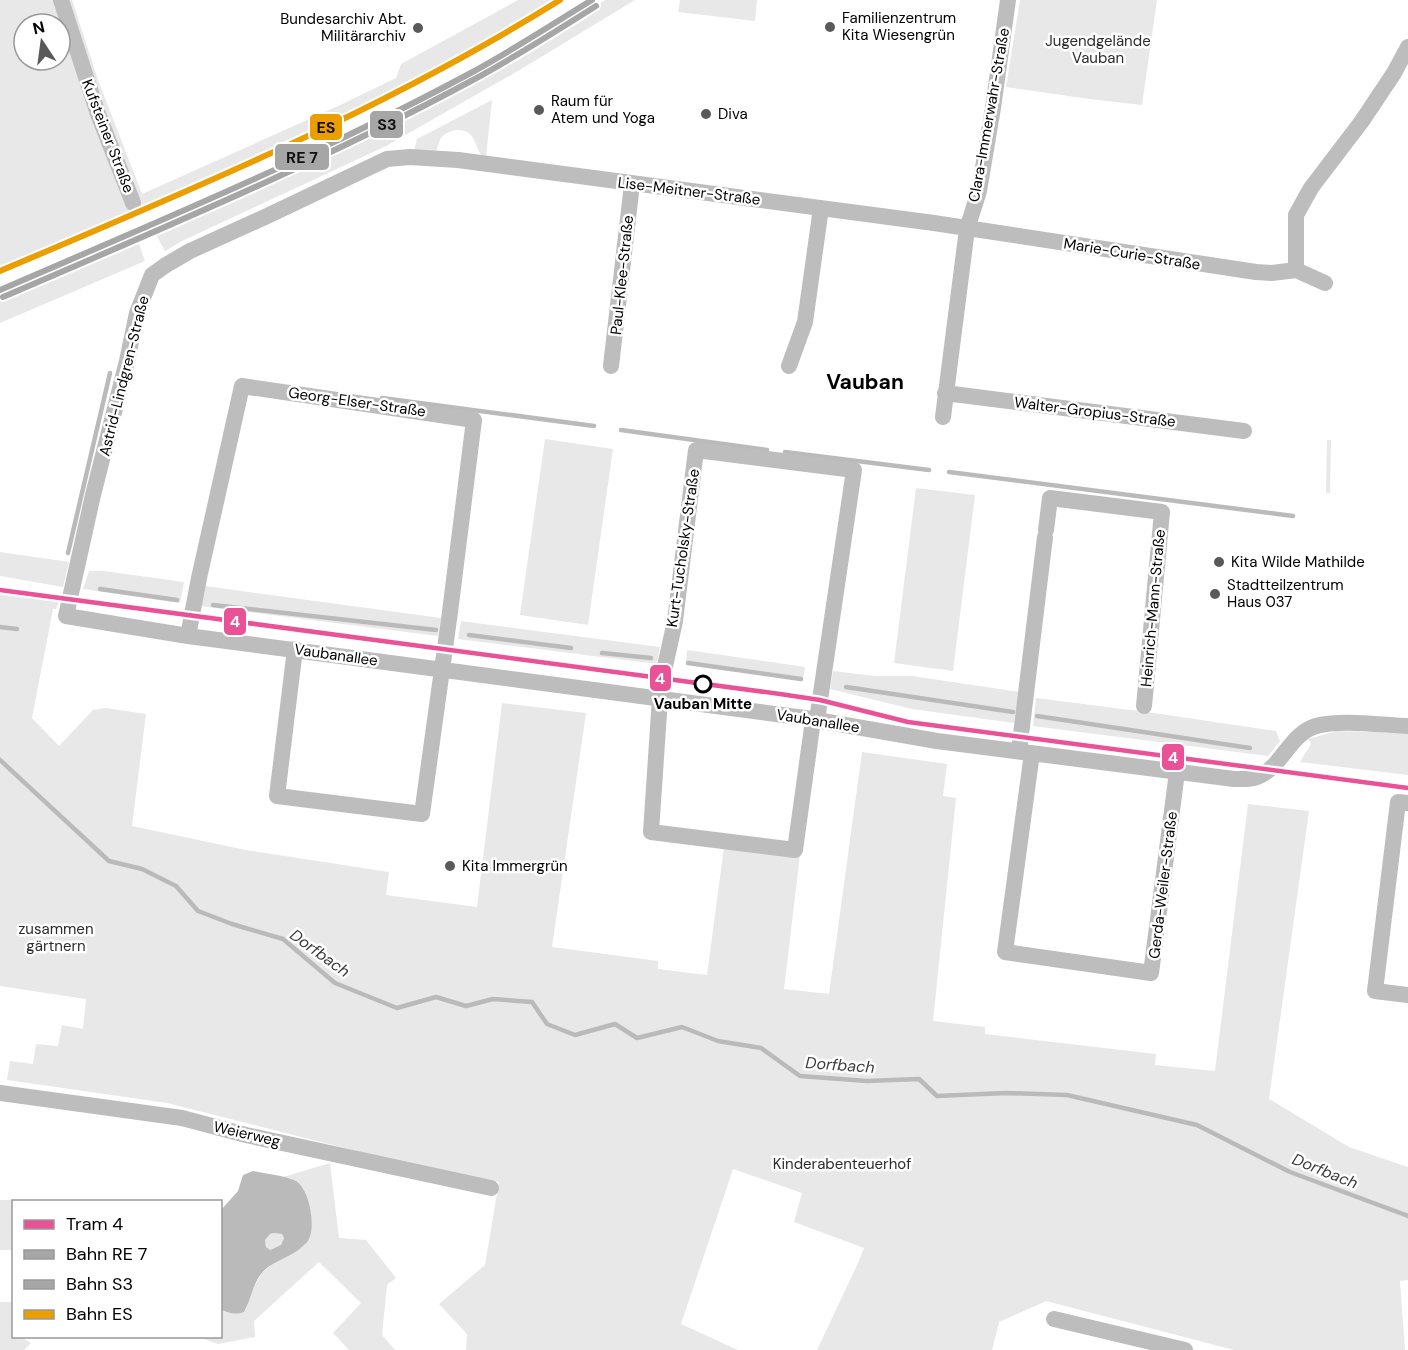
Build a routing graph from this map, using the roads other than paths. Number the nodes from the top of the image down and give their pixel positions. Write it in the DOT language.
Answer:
graph roads {
  1 [pos="61,0"];
  2 [pos="1008,0"];
  3 [pos="1408,47"];
  4 [pos="410,157"];
  5 [pos="632,184"];
  6 [pos="133,204"];
  7 [pos="821,208"];
  8 [pos="967,229"];
  9 [pos="1296,270"];
  10 [pos="1325,283"];
  11 [pos="611,366"];
  12 [pos="789,366"];
  13 [pos="945,393"];
  14 [pos="943,417"];
  15 [pos="1244,431"];
  16 [pos="66,616"];
  17 [pos="188,636"];
  18 [pos="295,649"];
  19 [pos="442,670"];
  20 [pos="660,698"];
  21 [pos="1144,706"];
  22 [pos="815,720"];
  23 [pos="1408,726"];
  24 [pos="1025,752"];
  25 [pos="1177,772"];
  26 [pos="1408,803"];
  27 [pos="1408,995"];
  28 [pos="0,1094"];
  29 [pos="491,1188"];
  30 [pos="1054,1319"];
  31 [pos="1185,1350"];
  1 -- 6 [label="street, Kufsteiner Straße"];
  2 -- 8 [label="street, Clara-Immerwahr-Straße"];
  3 -- 9 [label="street"];
  4 -- 5 [label="street, Lise-Meitner-Straße"];
  4 -- 16 [label="street, Astrid-Lindgren-Straße"];
  5 -- 7 [label="street, Lise-Meitner-Straße"];
  5 -- 11 [label="street, Paul-Klee-Straße"];
  7 -- 8 [label="street, Lise-Meitner-Straße"];
  7 -- 12 [label="street"];
  8 -- 9 [label="street, Marie-Curie-Straße"];
  8 -- 13 [label="street"];
  9 -- 10 [label="street, Marie-Curie-Straße"];
  13 -- 14 [label="street"];
  13 -- 15 [label="street, Walter-Gropius-Straße"];
  16 -- 17 [label="street, Vaubanallee"];
  17 -- 18 [label="street, Vaubanallee"];
  17 -- 19 [label="street, Georg-Elser-Straße"];
  18 -- 19 [label="street, Vaubanallee"];
  18 -- 19 [label="street"];
  19 -- 20 [label="street, Vaubanallee"];
  20 -- 22 [label="street, Vaubanallee"];
  20 -- 22 [label="street"];
  20 -- 22 [label="street, Kurt-Tucholsky-Straße"];
  21 -- 24 [label="street, Heinrich-Mann-Straße"];
  22 -- 24 [label="street, Vaubanallee"];
  23 -- 25 [label="street, Vaubanallee"];
  24 -- 25 [label="street, Vaubanallee"];
  24 -- 25 [label="street, Gerda-Weiler-Straße"];
  26 -- 27 [label="street"];
  28 -- 29 [label="street, Weierweg"];
  30 -- 31 [label="street"];
}
